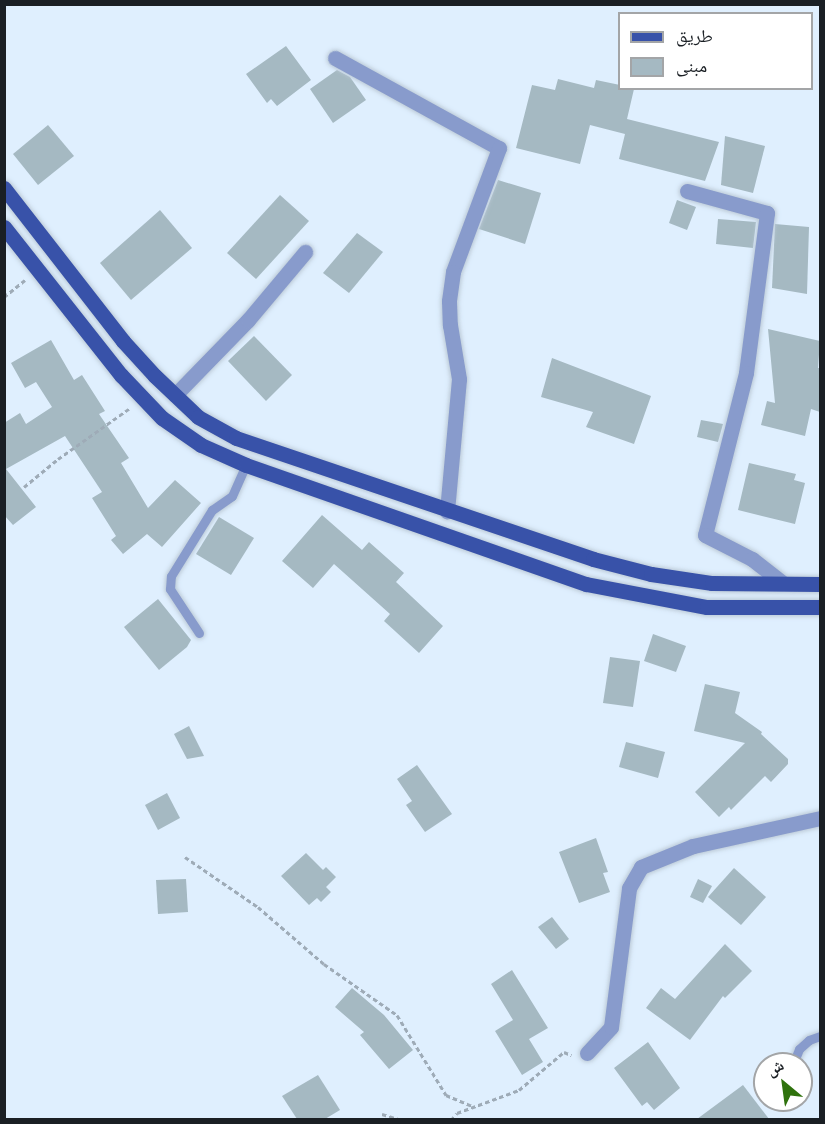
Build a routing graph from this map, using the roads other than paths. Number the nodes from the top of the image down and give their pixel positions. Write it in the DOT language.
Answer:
graph roads {
  1 [pos="335,57"];
  2 [pos="4,188"];
  3 [pos="687,191"];
  4 [pos="4,228"];
  5 [pos="305,252"];
  6 [pos="175,395"];
  7 [pos="246,465"];
  8 [pos="447,511"];
  9 [pos="783,583"];
  10 [pos="820,584"];
  11 [pos="820,607"];
  12 [pos="199,633"];
  13 [pos="820,818"];
  14 [pos="820,1036"];
  15 [pos="798,1052"];
  16 [pos="587,1053"];
  1 -- 8 [label="street"];
  2 -- 6 [label="main road"];
  3 -- 9 [label="street"];
  4 -- 7 [label="main road"];
  5 -- 6 [label="street"];
  6 -- 8 [label="main road"];
  7 -- 11 [label="main road"];
  7 -- 12 [label="lane"];
  8 -- 9 [label="main road"];
  9 -- 10 [label="main road"];
  13 -- 16 [label="street"];
  14 -- 15 [label="lane"];
}
